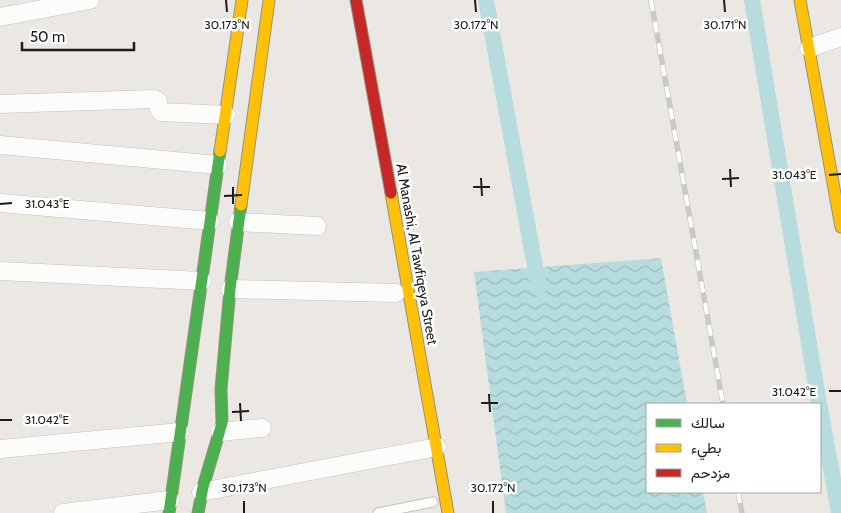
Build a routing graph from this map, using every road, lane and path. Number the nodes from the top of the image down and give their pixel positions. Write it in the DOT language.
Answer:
graph roads {
  1 [pos="90,0"];
  2 [pos="242,0"];
  3 [pos="269,0"];
  4 [pos="356,0"];
  5 [pos="800,0"];
  6 [pos="0,17"];
  7 [pos="841,37"];
  8 [pos="809,48"];
  9 [pos="0,104"];
  10 [pos="226,115"];
  11 [pos="0,145"];
  12 [pos="218,165"];
  13 [pos="0,203"];
  14 [pos="210,221"];
  15 [pos="238,222"];
  16 [pos="317,226"];
  17 [pos="841,227"];
  18 [pos="0,271"];
  19 [pos="202,281"];
  20 [pos="230,289"];
  21 [pos="396,293"];
  22 [pos="262,428"];
  23 [pos="180,432"];
  24 [pos="220,432"];
  25 [pos="0,449"];
  26 [pos="428,449"];
  27 [pos="201,492"];
  28 [pos="433,503"];
  29 [pos="169,507"];
  30 [pos="63,513"];
  31 [pos="198,513"];
  32 [pos="378,513"];
  33 [pos="448,513"];
  1 -- 6 [label="street"];
  2 -- 10 [label="street"];
  3 -- 15 [label="street"];
  4 -- 26 [label="street, Al Manashi, Al Tawfiqeya Street"];
  5 -- 8 [label="street"];
  7 -- 8 [label="street"];
  8 -- 17 [label="street"];
  9 -- 10 [label="street"];
  10 -- 12 [label="street"];
  11 -- 12 [label="street"];
  12 -- 14 [label="street"];
  13 -- 14 [label="street"];
  14 -- 19 [label="street"];
  15 -- 16 [label="street"];
  15 -- 20 [label="street"];
  18 -- 19 [label="street"];
  19 -- 23 [label="street"];
  20 -- 21 [label="street"];
  20 -- 24 [label="street"];
  22 -- 24 [label="street"];
  23 -- 25 [label="street"];
  23 -- 29 [label="street"];
  24 -- 27 [label="street"];
  26 -- 27 [label="street"];
  26 -- 33 [label="street, Al Manashi, Al Tawfiqeya Street"];
  27 -- 31 [label="street"];
  28 -- 32 [label="lane"];
  29 -- 30 [label="street"];
}
